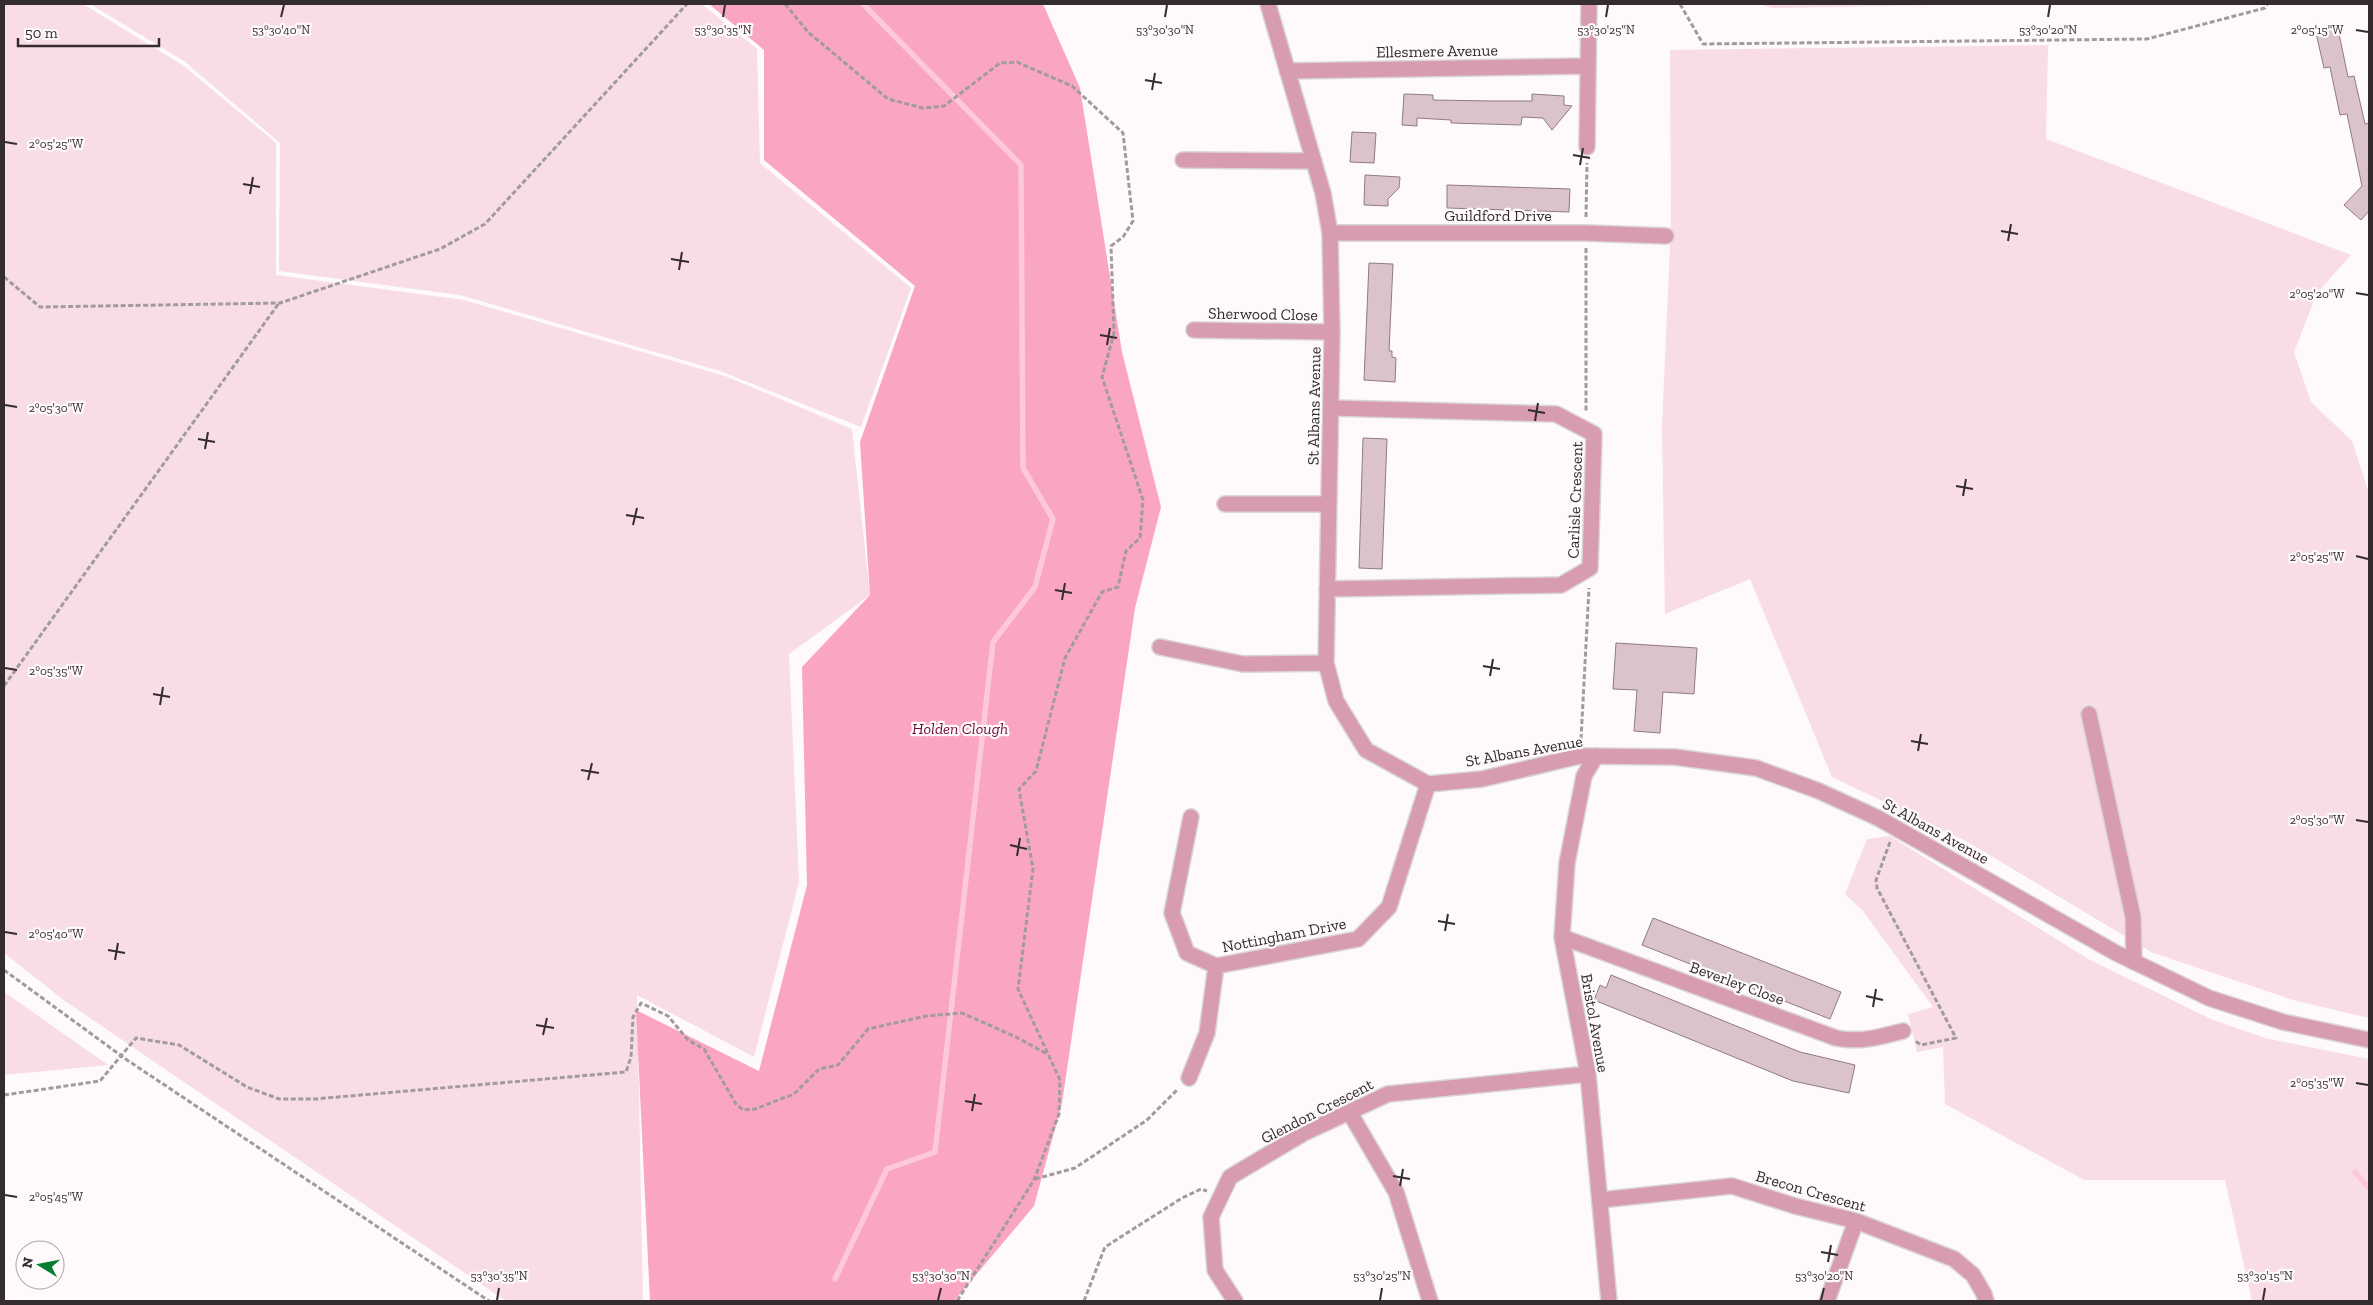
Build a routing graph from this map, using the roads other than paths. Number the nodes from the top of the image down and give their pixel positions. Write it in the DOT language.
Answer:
graph roads {
  1 [pos="1268,4"];
  2 [pos="1589,4"];
  3 [pos="1588,66"];
  4 [pos="1288,71"];
  5 [pos="1587,147"];
  6 [pos="1183,160"];
  7 [pos="1314,161"];
  8 [pos="1330,233"];
  9 [pos="1666,236"];
  10 [pos="1194,330"];
  11 [pos="1332,332"];
  12 [pos="1332,408"];
  13 [pos="1225,504"];
  14 [pos="1329,504"];
  15 [pos="1327,589"];
  16 [pos="1160,648"];
  17 [pos="1326,663"];
  18 [pos="2089,714"];
  19 [pos="1596,756"];
  20 [pos="1428,784"];
  21 [pos="1191,817"];
  22 [pos="1562,938"];
  23 [pos="2134,962"];
  24 [pos="1216,966"];
  25 [pos="1903,1031"];
  26 [pos="2369,1040"];
  27 [pos="1588,1074"];
  28 [pos="1189,1078"];
  29 [pos="1350,1113"];
  30 [pos="1600,1200"];
  31 [pos="1856,1221"];
  32 [pos="1235,1301"];
  33 [pos="1430,1301"];
  34 [pos="1609,1301"];
  35 [pos="1827,1301"];
  36 [pos="1986,1301"];
  1 -- 4 [label="street, St Albans Avenue"];
  2 -- 3 [label="street"];
  3 -- 4 [label="street, Ellesmere Avenue"];
  3 -- 5 [label="street"];
  4 -- 7 [label="street, St Albans Avenue"];
  6 -- 7 [label="street"];
  7 -- 8 [label="street, St Albans Avenue"];
  8 -- 9 [label="street, Guildford Drive"];
  8 -- 11 [label="street, St Albans Avenue"];
  10 -- 11 [label="street, Sherwood Close"];
  11 -- 12 [label="street, St Albans Avenue"];
  12 -- 14 [label="street, St Albans Avenue"];
  12 -- 15 [label="street, Carlisle Crescent"];
  13 -- 14 [label="street"];
  14 -- 15 [label="street, St Albans Avenue"];
  15 -- 17 [label="street, St Albans Avenue"];
  16 -- 17 [label="street"];
  17 -- 20 [label="street, St Albans Avenue"];
  18 -- 23 [label="street"];
  19 -- 20 [label="street, St Albans Avenue"];
  19 -- 22 [label="street, Bristol Avenue"];
  19 -- 23 [label="street, St Albans Avenue"];
  20 -- 24 [label="street, Nottingham Drive"];
  21 -- 24 [label="street, Nottingham Drive"];
  22 -- 25 [label="street, Beverley Close"];
  22 -- 27 [label="street, Bristol Avenue"];
  23 -- 26 [label="street, St Albans Avenue"];
  24 -- 28 [label="street"];
  27 -- 29 [label="street, Glendon Crescent"];
  27 -- 30 [label="street, Bristol Avenue"];
  29 -- 32 [label="street, Glendon Crescent"];
  29 -- 33 [label="street"];
  30 -- 31 [label="street, Brecon Crescent"];
  30 -- 34 [label="street, Bristol Avenue"];
  31 -- 35 [label="street"];
  31 -- 36 [label="street, Brecon Crescent"];
}
